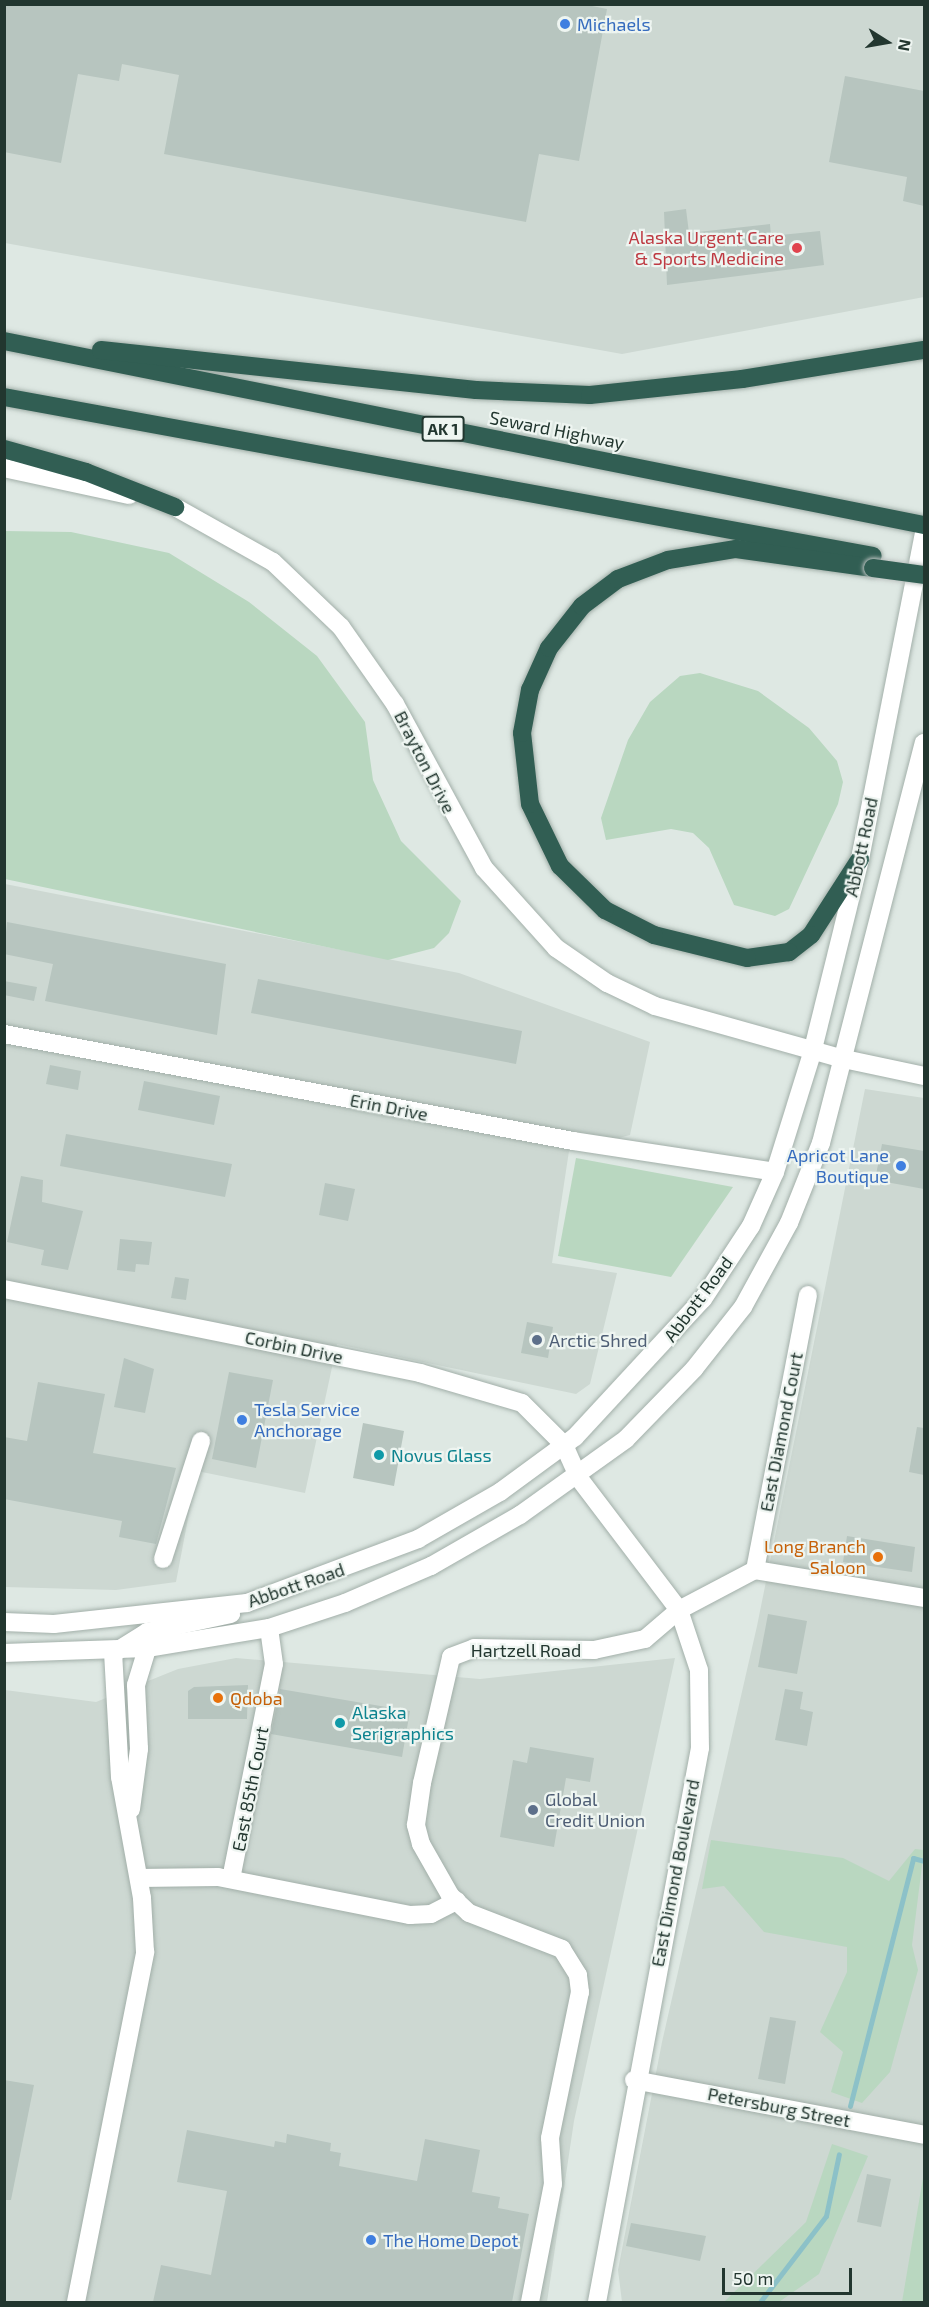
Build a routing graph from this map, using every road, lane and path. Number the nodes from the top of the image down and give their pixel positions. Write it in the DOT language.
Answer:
graph roads {
  1 [pos="4,341"];
  2 [pos="924,350"];
  3 [pos="4,397"];
  4 [pos="4,449"];
  5 [pos="4,468"];
  6 [pos="175,507"];
  7 [pos="924,532"];
  8 [pos="874,562"];
  9 [pos="924,567"];
  10 [pos="924,575"];
  11 [pos="924,743"];
  12 [pos="924,770"];
  13 [pos="912,795"];
  14 [pos="860,859"];
  15 [pos="4,1034"];
  16 [pos="812,1053"];
  17 [pos="844,1059"];
  18 [pos="924,1076"];
  19 [pos="775,1172"];
  20 [pos="4,1289"];
  21 [pos="808,1295"];
  22 [pos="201,1442"];
  23 [pos="564,1445"];
  24 [pos="578,1477"];
  25 [pos="164,1559"];
  26 [pos="756,1570"];
  27 [pos="924,1598"];
  28 [pos="247,1603"];
  29 [pos="679,1610"];
  30 [pos="4,1622"];
  31 [pos="269,1628"];
  32 [pos="147,1648"];
  33 [pos="114,1652"];
  34 [pos="4,1653"];
  35 [pos="129,1822"];
  36 [pos="139,1878"];
  37 [pos="231,1879"];
  38 [pos="458,1901"];
  39 [pos="634,2080"];
  40 [pos="924,2134"];
  41 [pos="76,2302"];
  42 [pos="530,2302"];
  43 [pos="597,2302"];
  1 -- 2 [label="highway"];
  1 -- 7 [label="highway, Seward Highway / AK 1"];
  3 -- 8 [label="highway"];
  4 -- 6 [label="highway"];
  5 -- 6 [label="street, Brayton Drive"];
  6 -- 16 [label="street, Brayton Drive"];
  7 -- 14 [label="street, Abbott Road"];
  8 -- 9 [label="highway"];
  8 -- 10 [label="highway, bridge"];
  8 -- 14 [label="highway"];
  11 -- 13 [label="street, Abbott Road"];
  12 -- 13 [label="street"];
  13 -- 17 [label="street, Abbott Road"];
  14 -- 16 [label="street, Abbott Road"];
  15 -- 19 [label="street, Erin Drive"];
  16 -- 17 [label="street, Brayton Drive"];
  16 -- 19 [label="street, Abbott Road"];
  17 -- 18 [label="street, Brayton Drive"];
  17 -- 24 [label="street, Abbott Road"];
  19 -- 23 [label="street, Abbott Road"];
  20 -- 23 [label="street, Corbin Drive"];
  21 -- 26 [label="street, East Diamond Court"];
  22 -- 25 [label="street"];
  23 -- 24 [label="street, East Dimond Boulevard"];
  23 -- 28 [label="street, Abbott Road"];
  24 -- 29 [label="street, East Dimond Boulevard"];
  24 -- 31 [label="street, Abbott Road"];
  26 -- 27 [label="street"];
  26 -- 29 [label="street, Hartzell Road"];
  28 -- 30 [label="street, Abbott Road"];
  28 -- 33 [label="street"];
  29 -- 38 [label="street, Hartzell Road"];
  29 -- 39 [label="street, East Dimond Boulevard"];
  31 -- 32 [label="street, Abbott Road"];
  31 -- 37 [label="street, East 85th Court"];
  32 -- 33 [label="street, Abbott Road"];
  32 -- 35 [label="street"];
  33 -- 34 [label="street, Abbott Road"];
  33 -- 35 [label="street"];
  35 -- 36 [label="street"];
  36 -- 37 [label="street"];
  36 -- 41 [label="street"];
  37 -- 38 [label="street"];
  38 -- 42 [label="street, Hartzell Road"];
  39 -- 40 [label="street, Petersburg Street"];
  39 -- 43 [label="street, East Dimond Boulevard"];
}
